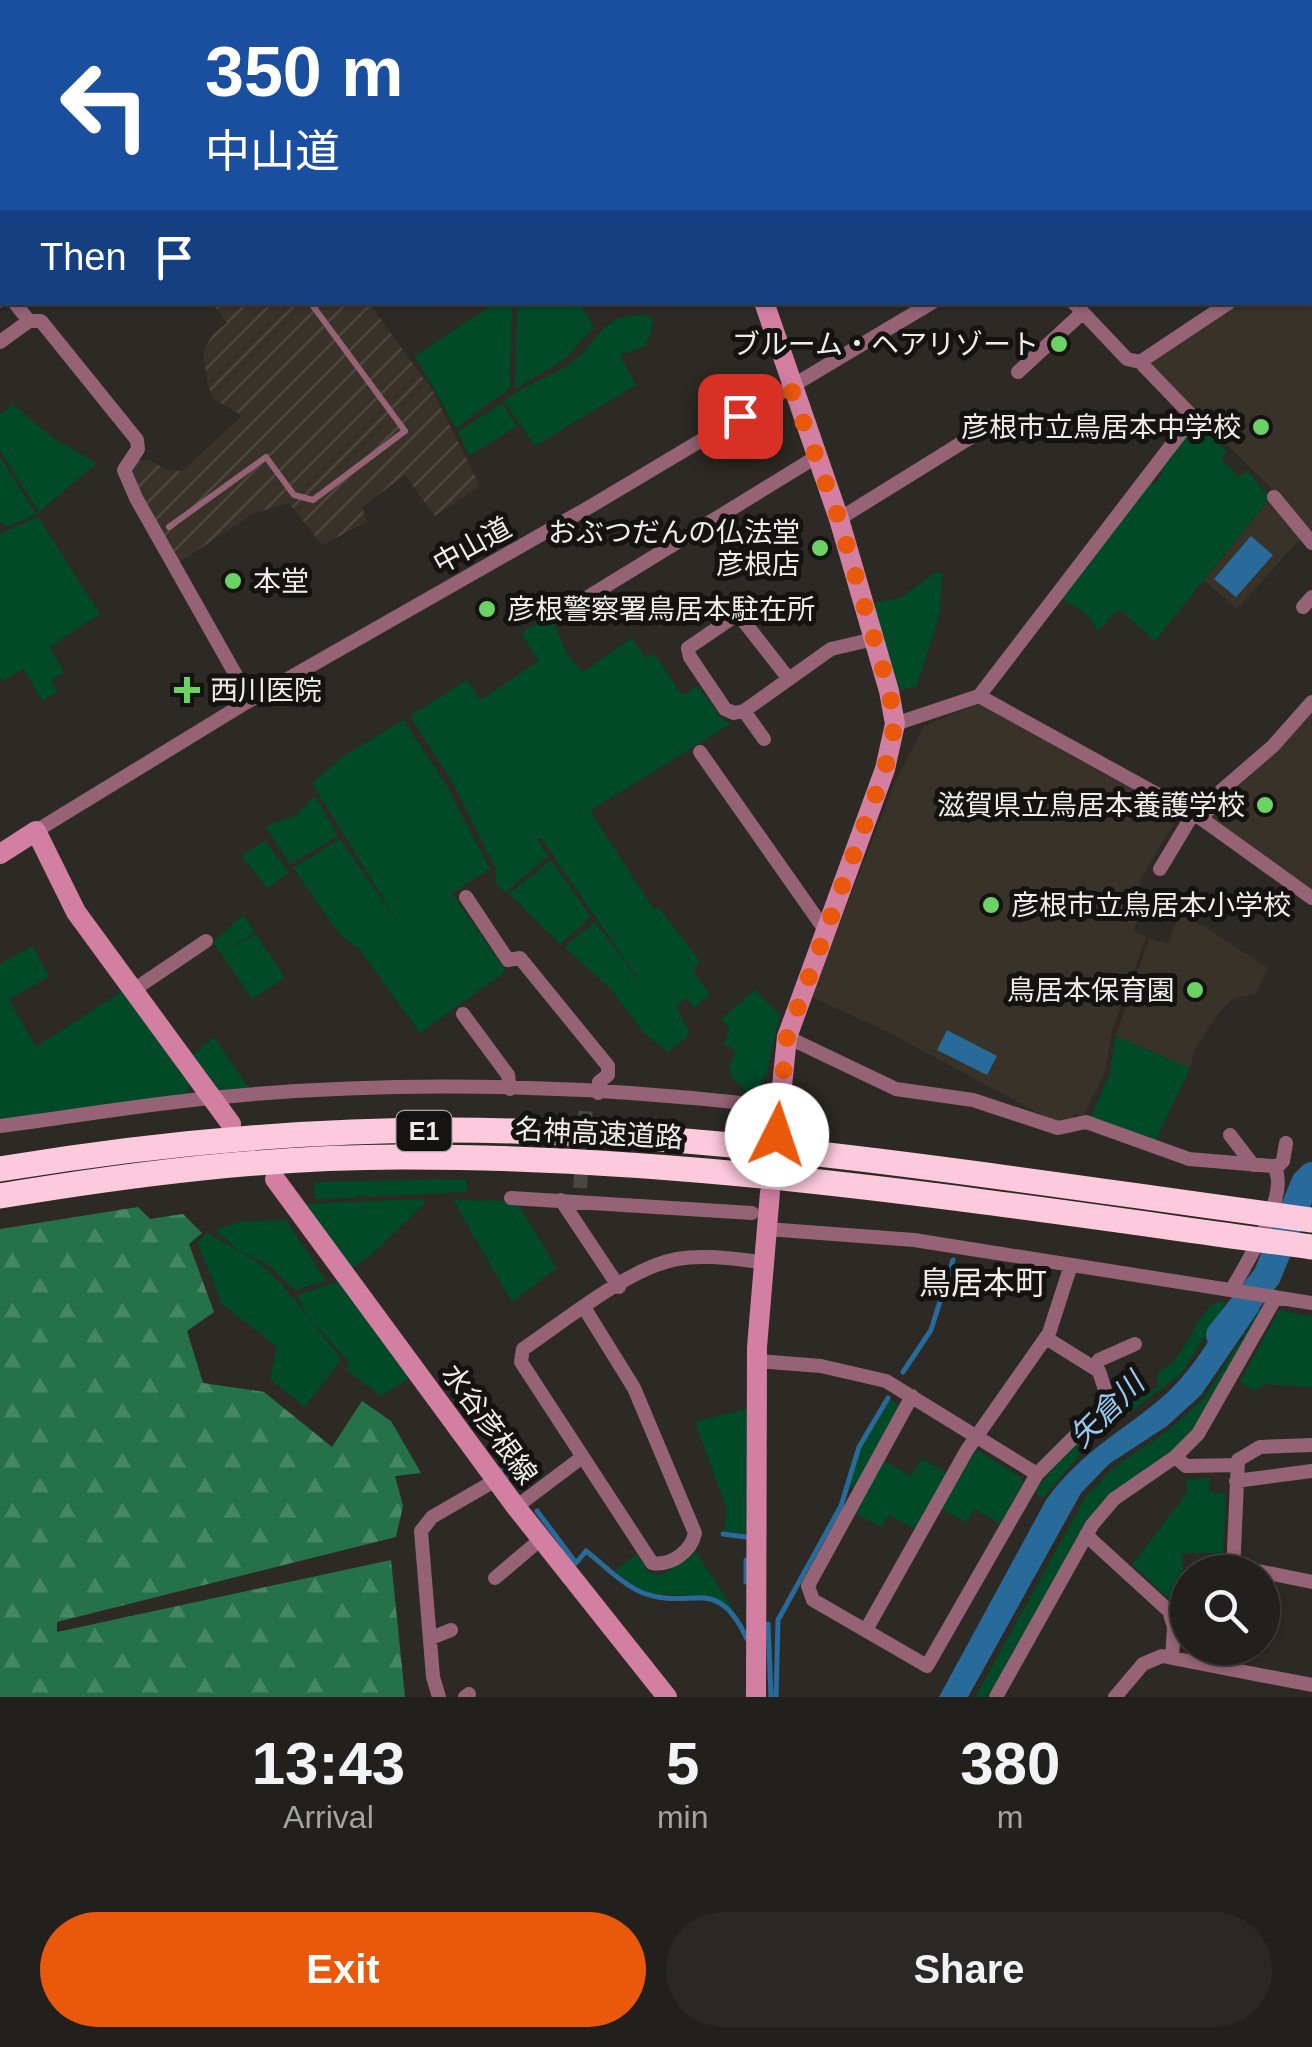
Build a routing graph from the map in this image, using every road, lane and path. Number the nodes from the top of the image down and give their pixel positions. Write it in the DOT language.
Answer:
graph roads {
  1 [pos="16,305"];
  2 [pos="312,305"];
  3 [pos="768,305"];
  4 [pos="929,305"];
  5 [pos="1226,305"];
  6 [pos="1077,308"];
  7 [pos="29,322"];
  8 [pos="0,342"];
  9 [pos="1140,362"];
  10 [pos="1018,372"];
  11 [pos="790,386"];
  12 [pos="976,434"];
  13 [pos="816,457"];
  14 [pos="1274,497"];
  15 [pos="839,519"];
  16 [pos="169,527"];
  17 [pos="1312,543"];
  18 [pos="556,616"];
  19 [pos="874,640"];
  20 [pos="789,678"];
  21 [pos="979,696"];
  22 [pos="250,700"];
  23 [pos="1312,702"];
  24 [pos="744,711"];
  25 [pos="895,724"];
  26 [pos="764,740"];
  27 [pos="700,752"];
  28 [pos="1198,816"];
  29 [pos="36,831"];
  30 [pos="0,854"];
  31 [pos="1160,869"];
  32 [pos="466,897"];
  33 [pos="1312,898"];
  34 [pos="825,930"];
  35 [pos="206,941"];
  36 [pos="132,991"];
  37 [pos="463,1014"];
  38 [pos="787,1037"];
  39 [pos="510,1089"];
  40 [pos="590,1097"];
  41 [pos="211,1098"];
  42 [pos="780,1107"];
  43 [pos="231,1124"];
  44 [pos="0,1126"];
  45 [pos="777,1135"];
  46 [pos="1230,1135"];
  47 [pos="1286,1143"];
  48 [pos="1254,1166"];
  49 [pos="1275,1169"];
  50 [pos="0,1170"];
  51 [pos="274,1179"];
  52 [pos="770,1192"];
  53 [pos="0,1196"];
  54 [pos="511,1198"];
  55 [pos="561,1200"];
  56 [pos="752,1213"];
  57 [pos="1312,1220"];
  58 [pos="767,1229"];
  59 [pos="1311,1247"];
  60 [pos="762,1262"];
  61 [pos="1071,1264"];
  62 [pos="619,1286"];
  63 [pos="1235,1290"];
  64 [pos="1272,1296"];
  65 [pos="1312,1303"];
  66 [pos="584,1309"];
  67 [pos="1046,1338"];
  68 [pos="1135,1344"];
  69 [pos="757,1361"];
  70 [pos="1094,1368"];
  71 [pos="912,1396"];
  72 [pos="976,1436"];
  73 [pos="1312,1445"];
  74 [pos="1175,1457"];
  75 [pos="581,1458"];
  76 [pos="1236,1465"];
  77 [pos="1312,1472"];
  78 [pos="1038,1474"];
  79 [pos="496,1480"];
  80 [pos="1236,1482"];
  81 [pos="516,1506"];
  82 [pos="1086,1534"];
  83 [pos="541,1539"];
  84 [pos="1233,1555"];
  85 [pos="1280,1577"];
  86 [pos="495,1578"];
  87 [pos="1312,1582"];
  88 [pos="1170,1614"];
  89 [pos="452,1630"];
  90 [pos="866,1630"];
  91 [pos="431,1638"];
  92 [pos="1170,1657"];
  93 [pos="1212,1665"];
  94 [pos="1227,1665"];
  95 [pos="1227,1668"];
  96 [pos="1312,1685"];
  97 [pos="439,1697"];
  98 [pos="667,1697"];
  99 [pos="756,1697"];
  100 [pos="996,1697"];
  101 [pos="1115,1697"];
  1 -- 7 [label="street"];
  2 -- 16 [label="lane"];
  3 -- 11 [label="street"];
  4 -- 11 [label="street, 中山道"];
  5 -- 9 [label="street"];
  6 -- 9 [label="street"];
  6 -- 10 [label="street"];
  7 -- 8 [label="street"];
  7 -- 22 [label="street"];
  9 -- 21 [label="street"];
  11 -- 13 [label="street"];
  11 -- 22 [label="street, 中山道"];
  12 -- 15 [label="street"];
  13 -- 15 [label="street"];
  13 -- 18 [label="street"];
  14 -- 17 [label="street"];
  15 -- 19 [label="street"];
  19 -- 20 [label="street"];
  19 -- 25 [label="street"];
  20 -- 24 [label="street"];
  20 -- 24 [label="street"];
  21 -- 25 [label="street"];
  21 -- 28 [label="street"];
  22 -- 29 [label="street, 中山道"];
  23 -- 28 [label="street"];
  24 -- 26 [label="street"];
  25 -- 34 [label="street"];
  27 -- 34 [label="street"];
  28 -- 31 [label="street"];
  28 -- 33 [label="street"];
  29 -- 30 [label="street"];
  29 -- 36 [label="street"];
  32 -- 40 [label="street"];
  34 -- 38 [label="street"];
  35 -- 36 [label="street"];
  36 -- 41 [label="street"];
  37 -- 39 [label="street"];
  38 -- 42 [label="street"];
  38 -- 48 [label="street"];
  39 -- 40 [label="street"];
  39 -- 41 [label="street"];
  40 -- 42 [label="street"];
  41 -- 43 [label="street"];
  41 -- 44 [label="street"];
  42 -- 45 [label="street"];
  46 -- 48 [label="street"];
  47 -- 49 [label="street"];
  48 -- 49 [label="street"];
  49 -- 63 [label="street"];
  50 -- 57 [label="highway, 名神高速道路 / E1"];
  51 -- 79 [label="street, 水谷彦根線"];
  52 -- 58 [label="street"];
  53 -- 59 [label="highway, 名神高速道路 / E1"];
  54 -- 55 [label="street"];
  55 -- 56 [label="street"];
  55 -- 62 [label="street"];
  58 -- 60 [label="street"];
  58 -- 61 [label="street"];
  60 -- 62 [label="street"];
  60 -- 69 [label="street"];
  61 -- 63 [label="street"];
  61 -- 67 [label="street"];
  62 -- 66 [label="street"];
  63 -- 64 [label="street"];
  64 -- 65 [label="street"];
  64 -- 74 [label="street"];
  66 -- 75 [label="street"];
  66 -- 75 [label="street"];
  67 -- 70 [label="street"];
  67 -- 72 [label="street"];
  68 -- 70 [label="street"];
  69 -- 71 [label="street"];
  69 -- 99 [label="street"];
  70 -- 78 [label="street"];
  71 -- 72 [label="street"];
  71 -- 90 [label="street"];
  72 -- 78 [label="street"];
  72 -- 90 [label="street"];
  73 -- 76 [label="street"];
  74 -- 76 [label="street"];
  74 -- 82 [label="street"];
  75 -- 81 [label="street"];
  76 -- 80 [label="street"];
  77 -- 80 [label="street"];
  78 -- 90 [label="street"];
  79 -- 81 [label="street, 水谷彦根線"];
  79 -- 91 [label="street"];
  80 -- 84 [label="street"];
  81 -- 83 [label="street, 水谷彦根線"];
  82 -- 88 [label="street"];
  82 -- 100 [label="street"];
  83 -- 86 [label="street"];
  83 -- 98 [label="street, 水谷彦根線"];
  85 -- 87 [label="street"];
  89 -- 91 [label="street"];
  91 -- 97 [label="street"];
  92 -- 101 [label="street"];
  93 -- 95 [label="street"];
  94 -- 95 [label="street"];
  95 -- 96 [label="street"];
}
